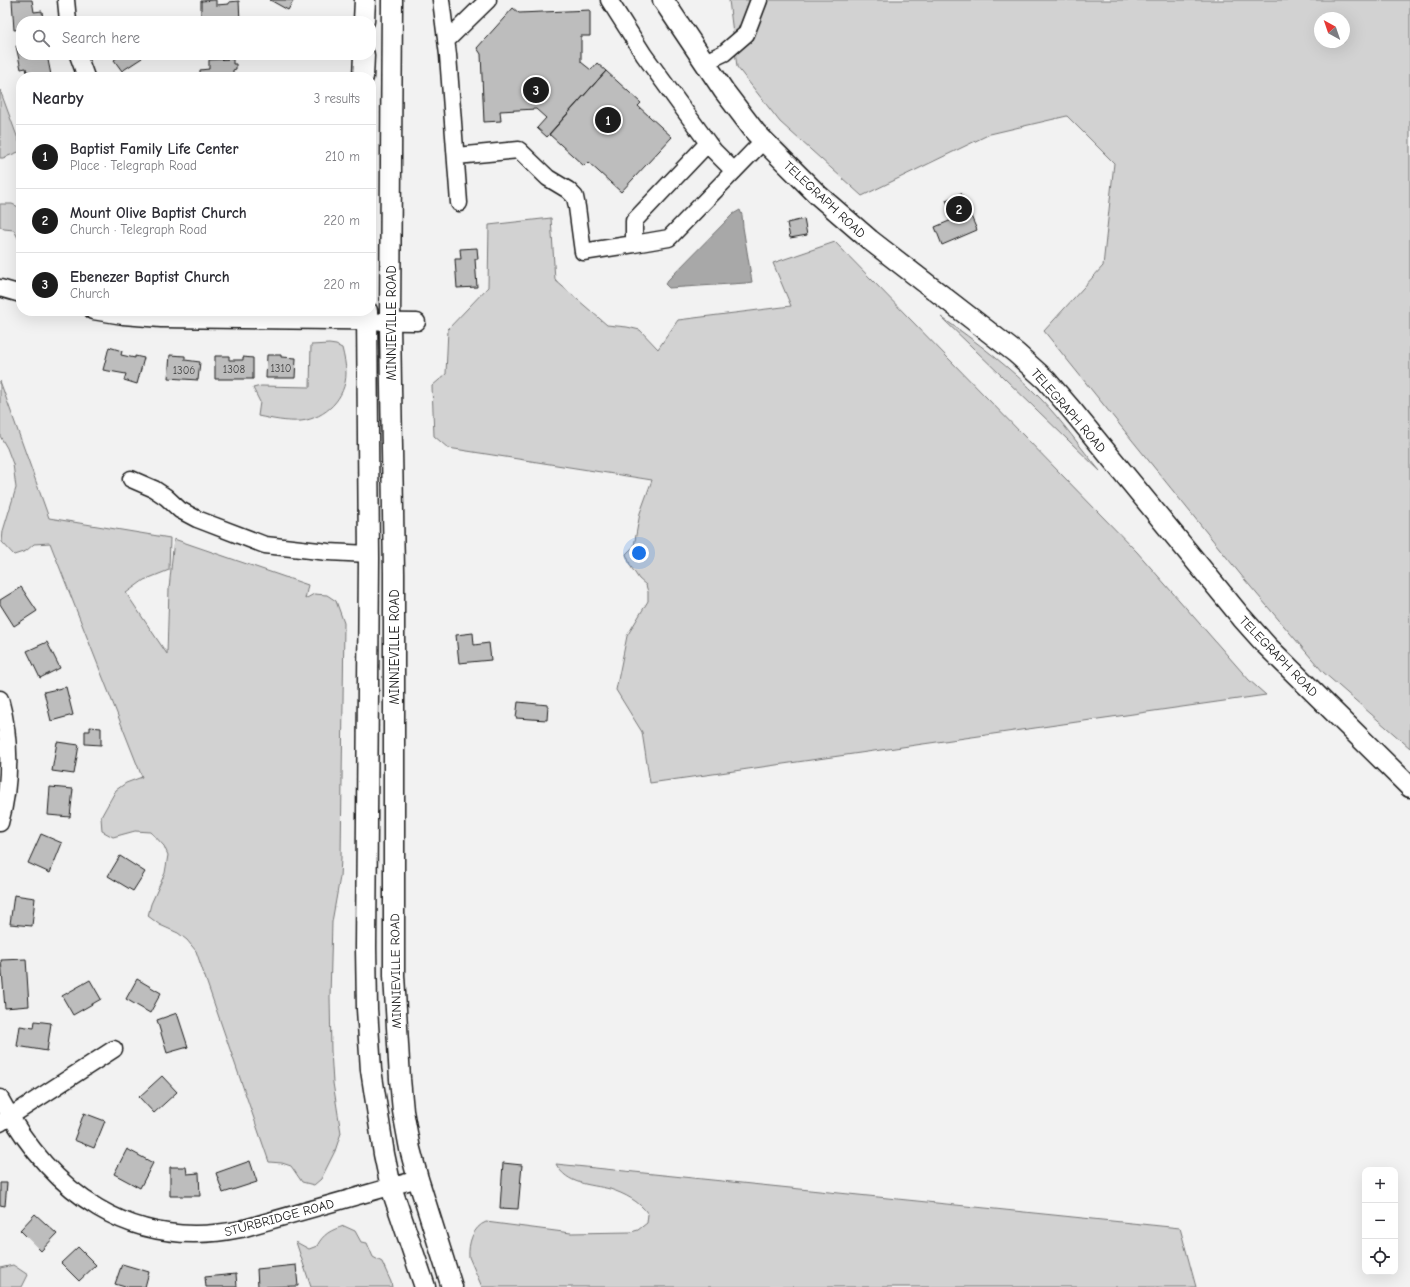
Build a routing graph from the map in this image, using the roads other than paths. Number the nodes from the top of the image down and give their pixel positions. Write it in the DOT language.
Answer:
graph roads {
  1 [pos="66,0"];
  2 [pos="365,0"];
  3 [pos="392,0"];
  4 [pos="441,0"];
  5 [pos="488,0"];
  6 [pos="609,0"];
  7 [pos="663,0"];
  8 [pos="759,0"];
  9 [pos="68,16"];
  10 [pos="364,16"];
  11 [pos="446,41"];
  12 [pos="80,60"];
  13 [pos="364,60"];
  14 [pos="705,62"];
  15 [pos="84,72"];
  16 [pos="363,72"];
  17 [pos="763,141"];
  18 [pos="708,143"];
  19 [pos="456,156"];
  20 [pos="734,171"];
  21 [pos="459,203"];
  22 [pos="634,244"];
  23 [pos="0,288"];
  24 [pos="16,293"];
  25 [pos="264,316"];
  26 [pos="368,317"];
  27 [pos="417,322"];
  28 [pos="390,323"];
  29 [pos="131,479"];
  30 [pos="370,554"];
  31 [pos="0,699"];
  32 [pos="3,731"];
  33 [pos="1410,788"];
  34 [pos="0,823"];
  35 [pos="114,1049"];
  36 [pos="0,1098"];
  37 [pos="5,1120"];
  38 [pos="418,1179"];
  39 [pos="391,1187"];
  40 [pos="425,1287"];
  41 [pos="452,1287"];
  1 -- 9 [label="street"];
  2 -- 10 [label="main road"];
  3 -- 28 [label="main road, MINNIEVILLE ROAD"];
  4 -- 11 [label="street"];
  5 -- 11 [label="street"];
  6 -- 18 [label="street"];
  7 -- 14 [label="main road, TELEGRAPH ROAD"];
  8 -- 14 [label="street"];
  11 -- 19 [label="street"];
  12 -- 15 [label="street"];
  13 -- 16 [label="main road"];
  14 -- 17 [label="main road, TELEGRAPH ROAD"];
  17 -- 20 [label="street"];
  17 -- 33 [label="main road, TELEGRAPH ROAD"];
  18 -- 20 [label="street"];
  18 -- 22 [label="street"];
  19 -- 21 [label="street"];
  19 -- 22 [label="street"];
  20 -- 22 [label="street"];
  23 -- 24 [label="street"];
  25 -- 26 [label="street"];
  26 -- 28 [label="street"];
  26 -- 30 [label="main road, MINNIEVILLE ROAD"];
  27 -- 28 [label="street"];
  28 -- 38 [label="main road, MINNIEVILLE ROAD"];
  29 -- 30 [label="street"];
  30 -- 39 [label="main road, MINNIEVILLE ROAD"];
  31 -- 32 [label="street"];
  32 -- 34 [label="street"];
  35 -- 37 [label="street"];
  36 -- 37 [label="street, STURBRIDGE ROAD"];
  37 -- 39 [label="street, STURBRIDGE ROAD"];
  38 -- 39 [label="street, STURBRIDGE ROAD"];
  38 -- 41 [label="main road, MINNIEVILLE ROAD"];
  39 -- 40 [label="main road, MINNIEVILLE ROAD"];
}
